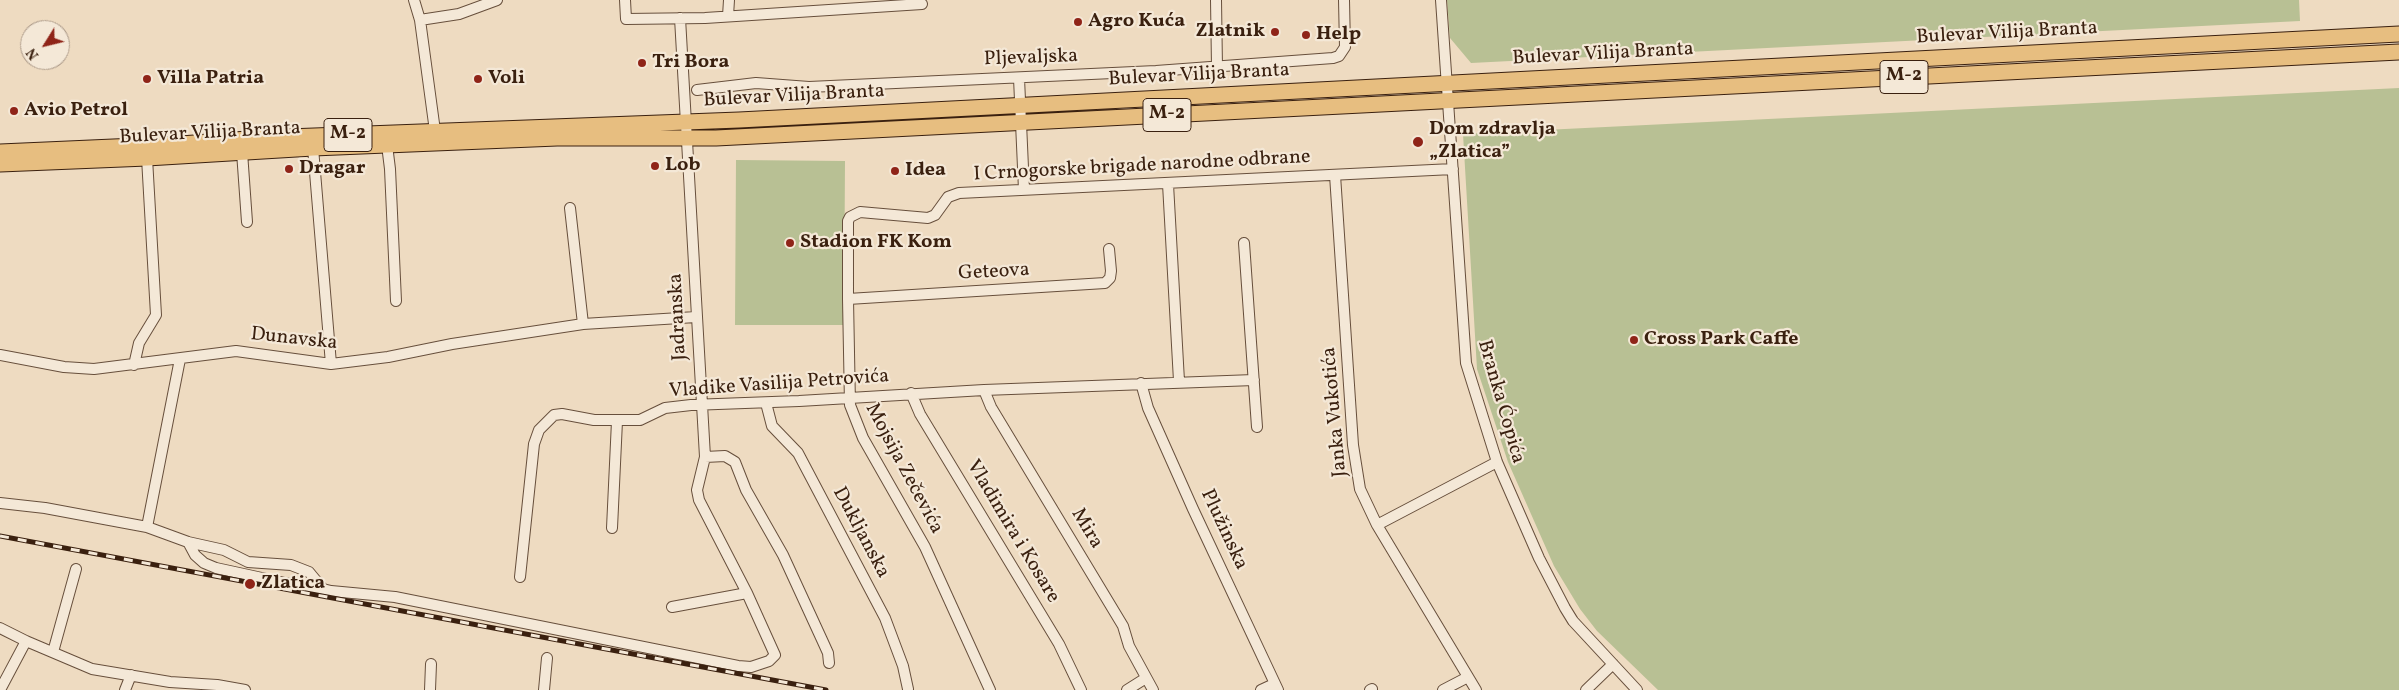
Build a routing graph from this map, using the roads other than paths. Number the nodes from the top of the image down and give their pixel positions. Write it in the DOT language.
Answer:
graph roads {
  1 [pos="414,0"];
  2 [pos="497,0"];
  3 [pos="624,0"];
  4 [pos="729,0"];
  5 [pos="1216,0"];
  6 [pos="1344,0"];
  7 [pos="1441,0"];
  8 [pos="922,4"];
  9 [pos="728,16"];
  10 [pos="680,18"];
  11 [pos="420,20"];
  12 [pos="2399,34"];
  13 [pos="2399,52"];
  14 [pos="1217,67"];
  15 [pos="1019,78"];
  16 [pos="1447,84"];
  17 [pos="697,90"];
  18 [pos="1448,101"];
  19 [pos="1020,105"];
  20 [pos="685,122"];
  21 [pos="1021,123"];
  22 [pos="436,131"];
  23 [pos="686,138"];
  24 [pos="387,145"];
  25 [pos="313,148"];
  26 [pos="0,152"];
  27 [pos="242,152"];
  28 [pos="147,158"];
  29 [pos="0,164"];
  30 [pos="1453,169"];
  31 [pos="1335,175"];
  32 [pos="1168,184"];
  33 [pos="1024,190"];
  34 [pos="570,208"];
  35 [pos="848,221"];
  36 [pos="247,222"];
  37 [pos="1244,243"];
  38 [pos="1109,249"];
  39 [pos="848,299"];
  40 [pos="396,301"];
  41 [pos="696,317"];
  42 [pos="583,324"];
  43 [pos="0,355"];
  44 [pos="180,359"];
  45 [pos="331,364"];
  46 [pos="134,365"];
  47 [pos="1254,380"];
  48 [pos="1179,381"];
  49 [pos="1141,383"];
  50 [pos="984,390"];
  51 [pos="911,393"];
  52 [pos="848,398"];
  53 [pos="766,403"];
  54 [pos="700,405"];
  55 [pos="617,421"];
  56 [pos="1257,427"];
  57 [pos="705,457"];
  58 [pos="1497,462"];
  59 [pos="0,503"];
  60 [pos="1378,525"];
  61 [pos="147,527"];
  62 [pos="612,528"];
  63 [pos="188,542"];
  64 [pos="76,569"];
  65 [pos="520,577"];
  66 [pos="323,589"];
  67 [pos="747,593"];
  68 [pos="672,607"];
  69 [pos="0,628"];
  70 [pos="26,641"];
  71 [pos="53,652"];
  72 [pos="547,658"];
  73 [pos="829,663"];
  74 [pos="431,664"];
  75 [pos="1613,664"];
  76 [pos="131,675"];
  77 [pos="1468,677"];
  78 [pos="1146,678"];
  79 [pos="1276,687"];
  80 [pos="217,688"];
  81 [pos="908,689"];
  82 [pos="0,690"];
  83 [pos="125,690"];
  84 [pos="245,690"];
  85 [pos="430,690"];
  86 [pos="544,690"];
  87 [pos="990,690"];
  88 [pos="1081,690"];
  89 [pos="1127,690"];
  90 [pos="1153,690"];
  91 [pos="1261,690"];
  92 [pos="1443,690"];
  93 [pos="1476,690"];
  94 [pos="1586,690"];
  95 [pos="1637,690"];
  1 -- 11 [label="street"];
  2 -- 11 [label="street"];
  3 -- 10 [label="street"];
  4 -- 9 [label="street"];
  5 -- 14 [label="street"];
  6 -- 14 [label="street, Pljevaljska"];
  7 -- 16 [label="street, Branka Ćopića"];
  8 -- 9 [label="street"];
  9 -- 10 [label="street"];
  10 -- 20 [label="street, Jadranska"];
  11 -- 22 [label="street"];
  12 -- 16 [label="main road, Bulevar Vilija Branta / M-2"];
  13 -- 18 [label="main road, Bulevar Vilija Branta / M-2"];
  14 -- 15 [label="street, Pljevaljska"];
  15 -- 17 [label="street, Pljevaljska"];
  15 -- 19 [label="street"];
  16 -- 18 [label="street, Branka Ćopića"];
  16 -- 19 [label="main road, Bulevar Vilija Branta / M-2"];
  18 -- 21 [label="main road, Bulevar Vilija Branta / M-2"];
  18 -- 30 [label="street, Branka Ćopića"];
  19 -- 20 [label="main road, Bulevar Vilija Branta / M-2"];
  19 -- 21 [label="street"];
  20 -- 22 [label="main road, Bulevar Vilija Branta / M-2"];
  20 -- 23 [label="street, Jadranska"];
  21 -- 23 [label="main road, Bulevar Vilija Branta / M-2"];
  21 -- 33 [label="street"];
  22 -- 26 [label="main road, Bulevar Vilija Branta / M-2"];
  23 -- 24 [label="main road, Bulevar Vilija Branta / M-2"];
  23 -- 41 [label="street, Jadranska"];
  24 -- 25 [label="main road, Bulevar Vilija Branta / M-2"];
  24 -- 40 [label="street"];
  25 -- 27 [label="main road, Bulevar Vilija Branta / M-2"];
  25 -- 45 [label="street"];
  27 -- 28 [label="main road, Bulevar Vilija Branta / M-2"];
  27 -- 36 [label="street"];
  28 -- 29 [label="main road, Bulevar Vilija Branta / M-2"];
  28 -- 46 [label="street"];
  30 -- 31 [label="street, I Crnogorske brigade narodne odbrane"];
  30 -- 58 [label="street, Branka Ćopića"];
  31 -- 32 [label="street, I Crnogorske brigade narodne odbrane"];
  31 -- 60 [label="street, Janka Vukotića"];
  32 -- 33 [label="street, I Crnogorske brigade narodne odbrane"];
  32 -- 48 [label="street"];
  33 -- 35 [label="street, I Crnogorske brigade narodne odbrane"];
  34 -- 42 [label="street"];
  35 -- 39 [label="street, Mojsija Zečevića"];
  37 -- 47 [label="street"];
  38 -- 39 [label="street, Geteova"];
  39 -- 52 [label="street, Mojsija Zečevića"];
  41 -- 42 [label="street, Dunavska"];
  41 -- 54 [label="street, Jadranska"];
  42 -- 45 [label="street, Dunavska"];
  43 -- 46 [label="street, Dunavska"];
  44 -- 45 [label="street, Dunavska"];
  44 -- 46 [label="street, Dunavska"];
  44 -- 61 [label="street"];
  47 -- 48 [label="street, Vladike Vasilija Petrovića"];
  47 -- 56 [label="street"];
  48 -- 49 [label="street, Vladike Vasilija Petrovića"];
  49 -- 50 [label="street, Vladike Vasilija Petrovića"];
  49 -- 79 [label="street, Plužinska"];
  50 -- 51 [label="street, Vladike Vasilija Petrovića"];
  50 -- 78 [label="street, Mira"];
  51 -- 52 [label="street, Vladike Vasilija Petrovića"];
  51 -- 88 [label="street, Vladimira i Kosare"];
  52 -- 53 [label="street, Vladike Vasilija Petrovića"];
  52 -- 87 [label="street, Mojsija Zečevića"];
  53 -- 54 [label="street, Vladike Vasilija Petrovića"];
  53 -- 81 [label="street, Dukljanska"];
  54 -- 55 [label="street, Vladike Vasilija Petrovića"];
  54 -- 57 [label="street, Jadranska"];
  55 -- 62 [label="street"];
  55 -- 65 [label="street, Vladike Vasilija Petrovića"];
  57 -- 67 [label="street, Jadranska"];
  57 -- 73 [label="street"];
  58 -- 60 [label="street"];
  58 -- 75 [label="street, Branka Ćopića"];
  59 -- 61 [label="street"];
  60 -- 77 [label="street, Janka Vukotića"];
  61 -- 63 [label="street"];
  63 -- 66 [label="street"];
  63 -- 66 [label="street"];
  64 -- 71 [label="street"];
  66 -- 67 [label="street, Jadranska"];
  67 -- 68 [label="street"];
  69 -- 70 [label="street"];
  70 -- 71 [label="street"];
  70 -- 82 [label="street"];
  71 -- 76 [label="street"];
  72 -- 86 [label="street"];
  74 -- 85 [label="street"];
  75 -- 94 [label="street"];
  75 -- 95 [label="street, Branka Ćopića"];
  76 -- 80 [label="street"];
  76 -- 83 [label="street"];
  77 -- 92 [label="street"];
  77 -- 93 [label="street, Janka Vukotića"];
  78 -- 89 [label="street"];
  78 -- 90 [label="street, Mira"];
  79 -- 91 [label="street"];
  80 -- 84 [label="street"];
}
